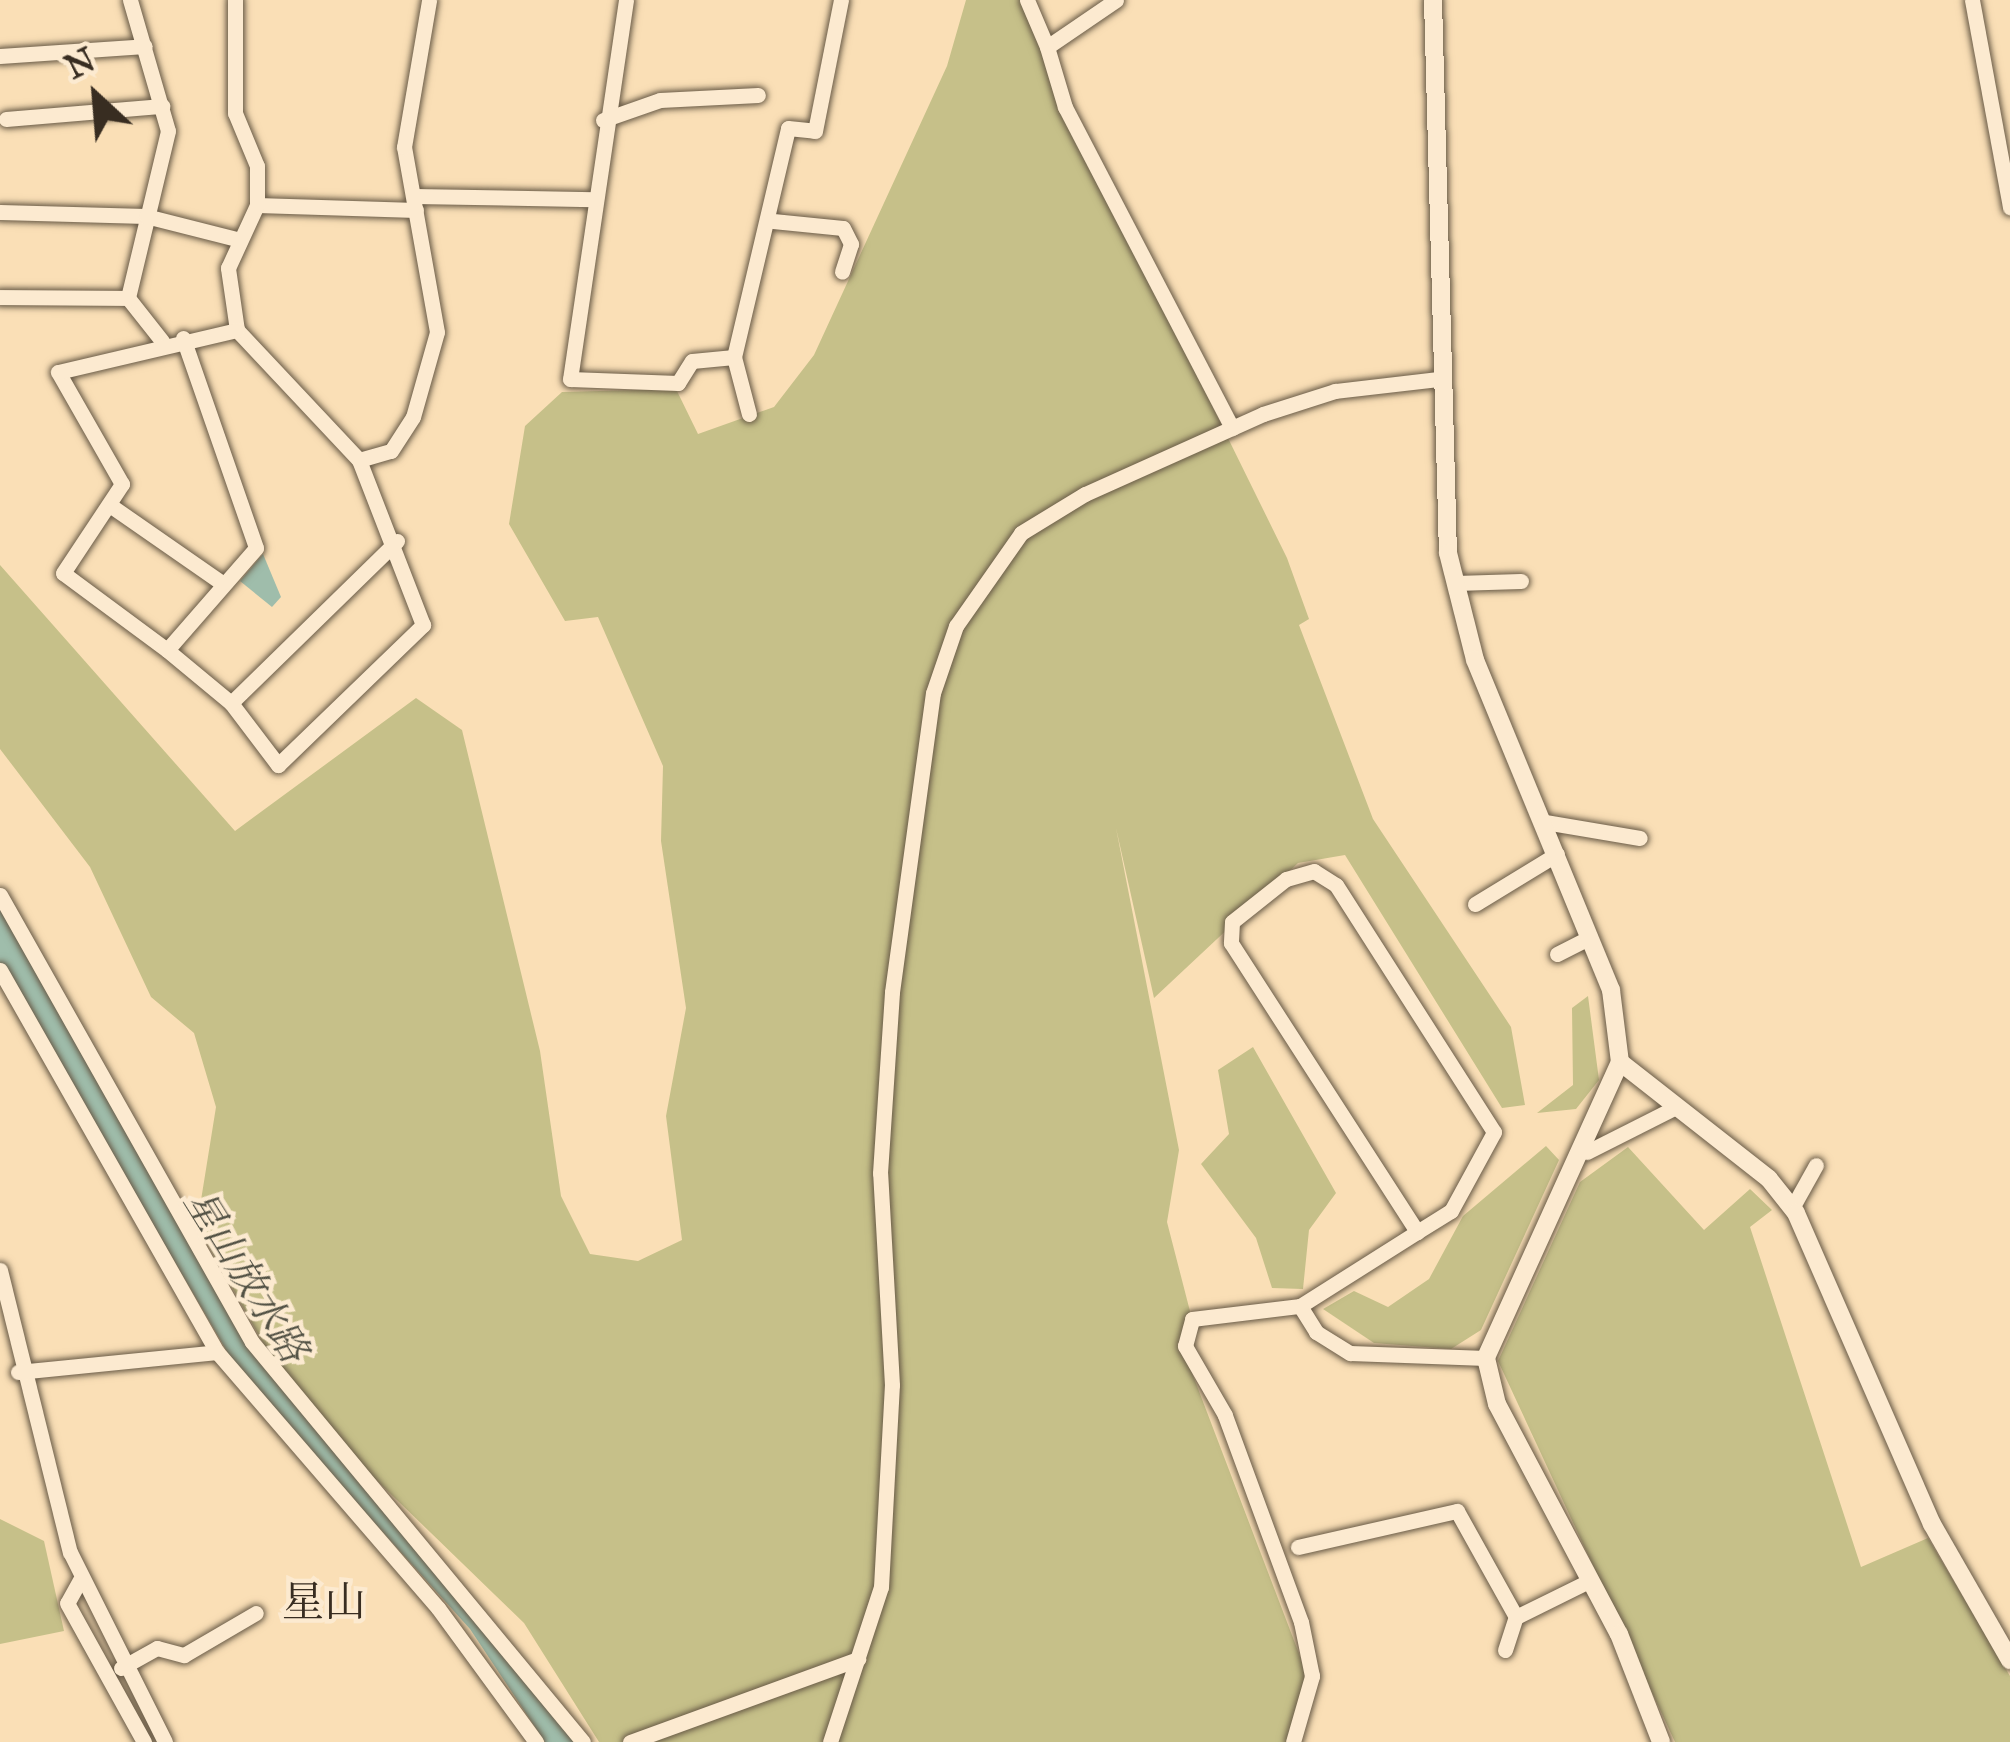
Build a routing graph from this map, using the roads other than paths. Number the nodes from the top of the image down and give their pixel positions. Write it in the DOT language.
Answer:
graph roads {
  1 [pos="130,0"];
  2 [pos="235,0"];
  3 [pos="429,0"];
  4 [pos="626,0"];
  5 [pos="841,0"];
  6 [pos="1027,0"];
  7 [pos="1116,0"];
  8 [pos="1433,0"];
  9 [pos="1972,0"];
  10 [pos="145,46"];
  11 [pos="1047,47"];
  12 [pos="0,56"];
  13 [pos="758,95"];
  14 [pos="163,106"];
  15 [pos="5,119"];
  16 [pos="603,120"];
  17 [pos="594,199"];
  18 [pos="415,203"];
  19 [pos="257,205"];
  20 [pos="2010,208"];
  21 [pos="0,212"];
  22 [pos="146,216"];
  23 [pos="773,221"];
  24 [pos="236,239"];
  25 [pos="842,272"];
  26 [pos="0,297"];
  27 [pos="128,298"];
  28 [pos="237,330"];
  29 [pos="183,338"];
  30 [pos="162,341"];
  31 [pos="734,357"];
  32 [pos="1439,379"];
  33 [pos="748,414"];
  34 [pos="1232,428"];
  35 [pos="359,460"];
  36 [pos="114,508"];
  37 [pos="397,541"];
  38 [pos="1521,581"];
  39 [pos="222,584"];
  40 [pos="1455,584"];
  41 [pos="167,650"];
  42 [pos="231,703"];
  43 [pos="1545,822"];
  44 [pos="1640,838"];
  45 [pos="1557,854"];
  46 [pos="0,895"];
  47 [pos="1475,904"];
  48 [pos="1590,938"];
  49 [pos="1557,954"];
  50 [pos="0,970"];
  51 [pos="1620,1062"];
  52 [pos="1674,1108"];
  53 [pos="1587,1152"];
  54 [pos="1816,1165"];
  55 [pos="1792,1208"];
  56 [pos="1417,1232"];
  57 [pos="0,1270"];
  58 [pos="1300,1306"];
  59 [pos="3,1323"];
  60 [pos="217,1352"];
  61 [pos="1486,1358"];
  62 [pos="19,1372"];
  63 [pos="1298,1547"];
  64 [pos="80,1580"];
  65 [pos="1588,1581"];
  66 [pos="256,1613"];
  67 [pos="1516,1617"];
  68 [pos="1505,1650"];
  69 [pos="858,1659"];
  70 [pos="2010,1660"];
  71 [pos="121,1668"];
  72 [pos="144,1742"];
  73 [pos="165,1742"];
  74 [pos="536,1742"];
  75 [pos="583,1742"];
  76 [pos="630,1742"];
  77 [pos="830,1742"];
  78 [pos="1293,1742"];
  79 [pos="1661,1742"];
  1 -- 10 [label="street"];
  2 -- 19 [label="street"];
  3 -- 18 [label="street"];
  4 -- 16 [label="street"];
  5 -- 23 [label="street"];
  6 -- 11 [label="street"];
  7 -- 11 [label="street"];
  8 -- 32 [label="street"];
  9 -- 20 [label="street"];
  10 -- 12 [label="street"];
  10 -- 14 [label="street"];
  11 -- 34 [label="street"];
  13 -- 16 [label="street"];
  14 -- 15 [label="street"];
  14 -- 22 [label="street"];
  16 -- 17 [label="street"];
  17 -- 18 [label="street"];
  17 -- 31 [label="street"];
  18 -- 19 [label="street"];
  18 -- 35 [label="street"];
  19 -- 24 [label="street"];
  21 -- 22 [label="street"];
  22 -- 24 [label="street"];
  22 -- 27 [label="street"];
  23 -- 25 [label="street"];
  23 -- 31 [label="street"];
  24 -- 28 [label="street"];
  26 -- 27 [label="street"];
  27 -- 30 [label="street"];
  28 -- 29 [label="street"];
  28 -- 35 [label="street"];
  29 -- 30 [label="street"];
  29 -- 39 [label="street"];
  30 -- 36 [label="street"];
  31 -- 33 [label="street"];
  32 -- 34 [label="street"];
  32 -- 40 [label="street"];
  34 -- 69 [label="street"];
  35 -- 37 [label="street"];
  36 -- 39 [label="street"];
  36 -- 41 [label="street"];
  37 -- 42 [label="street"];
  37 -- 42 [label="street"];
  38 -- 40 [label="street"];
  39 -- 41 [label="street"];
  40 -- 43 [label="street"];
  41 -- 42 [label="street"];
  43 -- 44 [label="street"];
  43 -- 45 [label="street"];
  45 -- 47 [label="street"];
  45 -- 48 [label="street"];
  46 -- 75 [label="street"];
  48 -- 49 [label="street"];
  48 -- 51 [label="street"];
  50 -- 60 [label="street"];
  51 -- 52 [label="street"];
  51 -- 53 [label="street"];
  52 -- 53 [label="street"];
  52 -- 55 [label="street"];
  53 -- 61 [label="street"];
  54 -- 55 [label="street"];
  55 -- 70 [label="street"];
  56 -- 56 [label="street"];
  56 -- 58 [label="street"];
  57 -- 59 [label="street"];
  58 -- 61 [label="street"];
  58 -- 78 [label="street"];
  59 -- 62 [label="street"];
  60 -- 62 [label="street"];
  60 -- 74 [label="street"];
  61 -- 65 [label="street"];
  62 -- 64 [label="street"];
  63 -- 67 [label="street"];
  64 -- 71 [label="street"];
  64 -- 72 [label="street"];
  65 -- 67 [label="street"];
  65 -- 79 [label="street"];
  66 -- 71 [label="street"];
  67 -- 68 [label="street"];
  69 -- 76 [label="street"];
  69 -- 77 [label="street"];
  71 -- 73 [label="street"];
}
